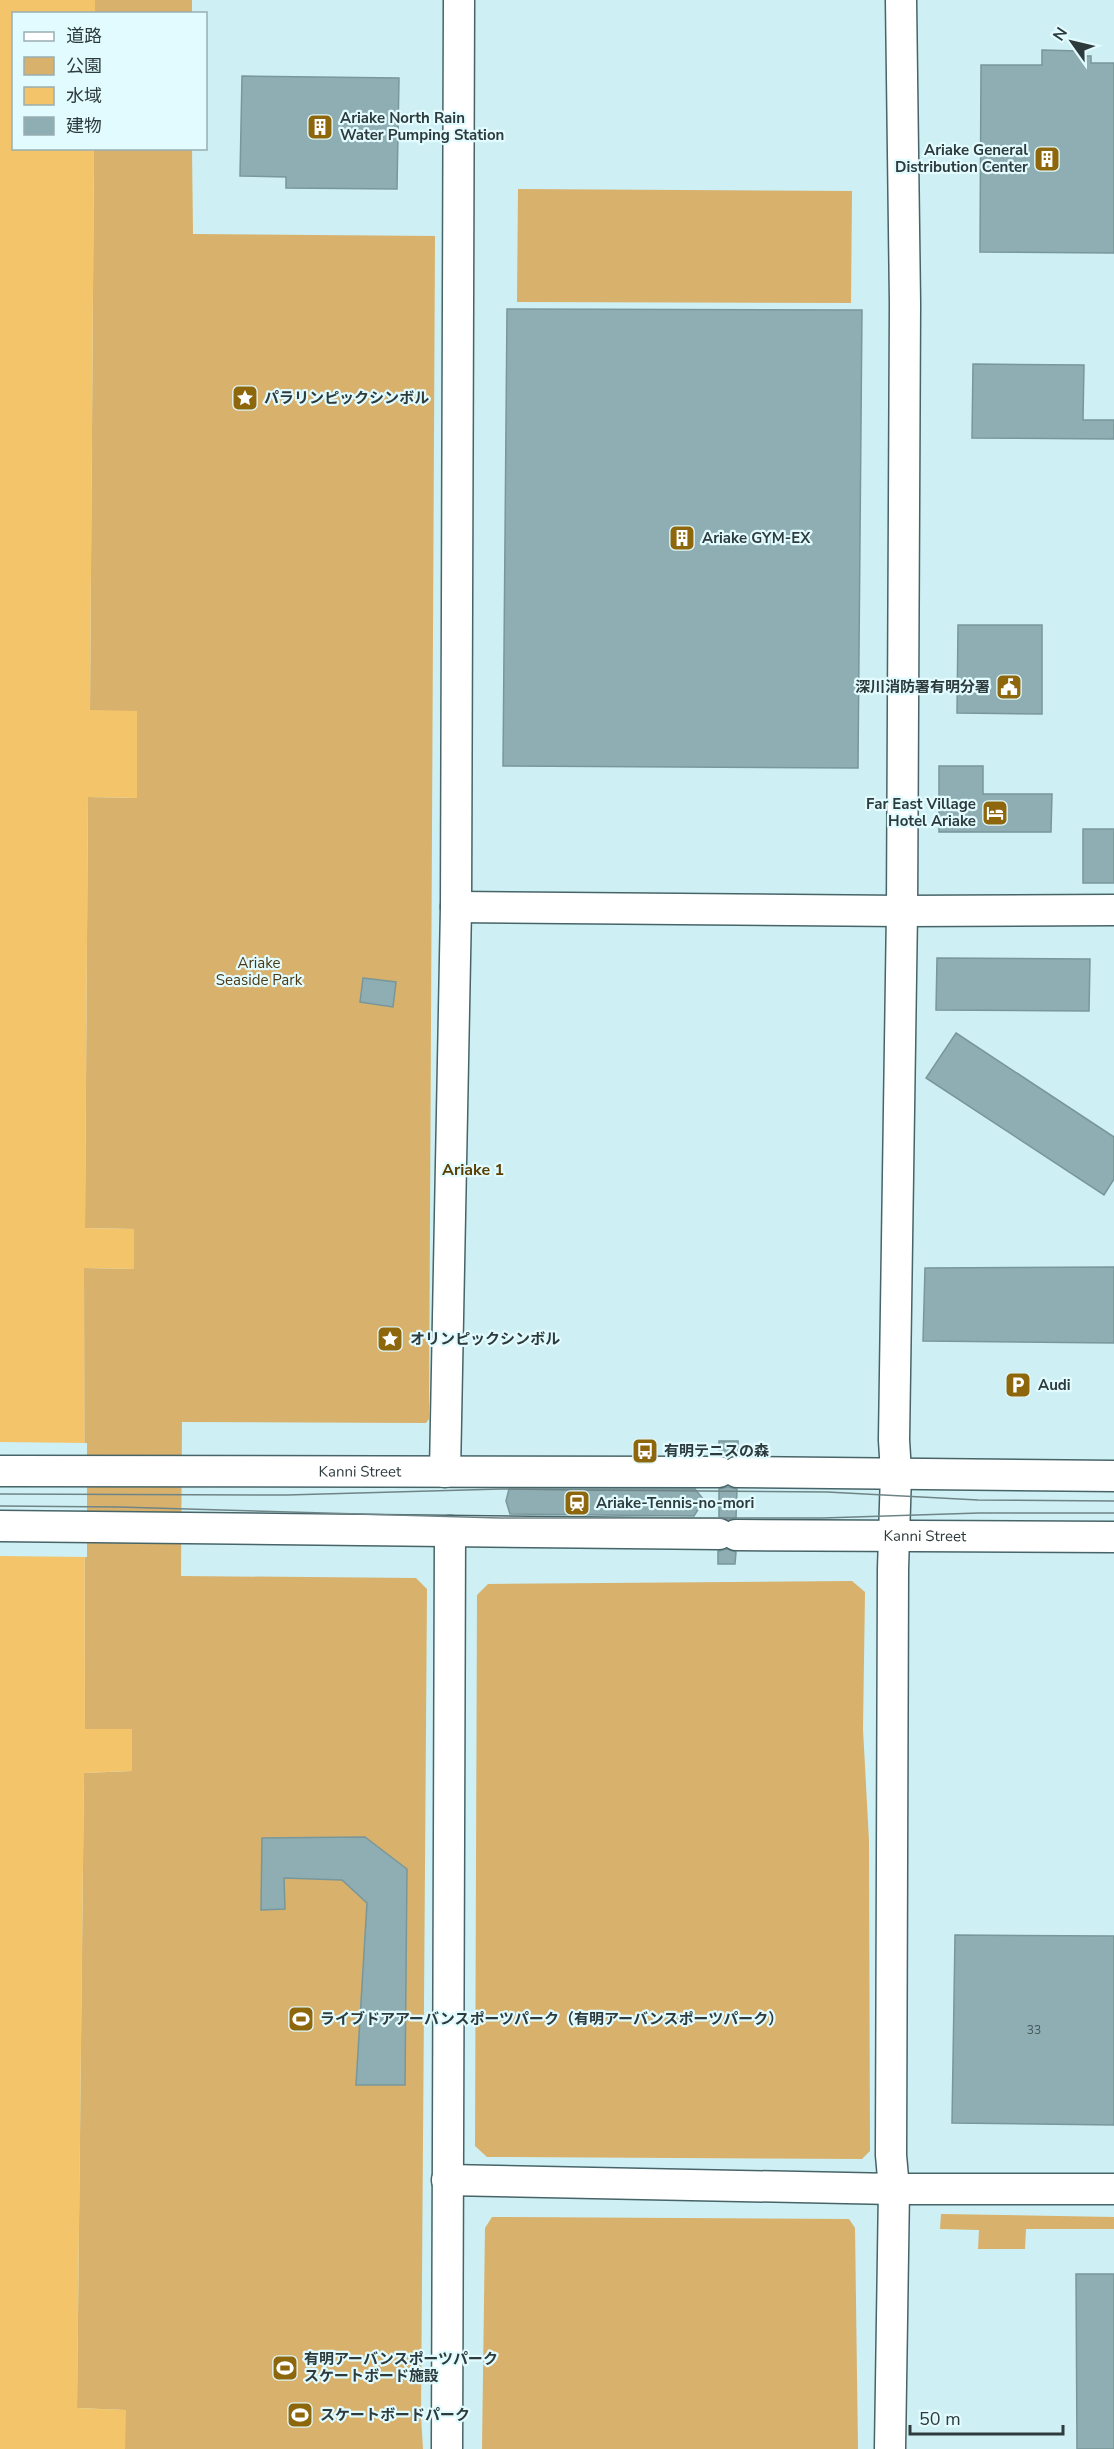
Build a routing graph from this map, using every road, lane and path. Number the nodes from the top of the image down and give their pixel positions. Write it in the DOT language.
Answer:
graph roads {
  1 [pos="459,0"];
  2 [pos="901,0"];
  3 [pos="456,907"];
  4 [pos="1114,910"];
  5 [pos="902,911"];
  6 [pos="0,1471"];
  7 [pos="445,1472"];
  8 [pos="896,1473"];
  9 [pos="1114,1476"];
  10 [pos="0,1526"];
  11 [pos="450,1531"];
  12 [pos="894,1535"];
  13 [pos="1114,1538"];
  14 [pos="447,2180"];
  15 [pos="894,2189"];
  16 [pos="1114,2189"];
  17 [pos="447,2449"];
  18 [pos="890,2449"];
  1 -- 3 [label="street"];
  2 -- 5 [label="street"];
  3 -- 5 [label="street"];
  3 -- 7 [label="street"];
  4 -- 5 [label="street"];
  5 -- 8 [label="street"];
  6 -- 7 [label="street, Kanni Street"];
  7 -- 8 [label="street, Kanni Street"];
  8 -- 9 [label="street, Kanni Street"];
  8 -- 12 [label="street"];
  10 -- 11 [label="street, Kanni Street"];
  11 -- 12 [label="street, Kanni Street"];
  11 -- 14 [label="street"];
  12 -- 13 [label="street, Kanni Street"];
  12 -- 15 [label="street"];
  14 -- 15 [label="street"];
  14 -- 17 [label="street"];
  15 -- 16 [label="street"];
  15 -- 18 [label="street"];
}
